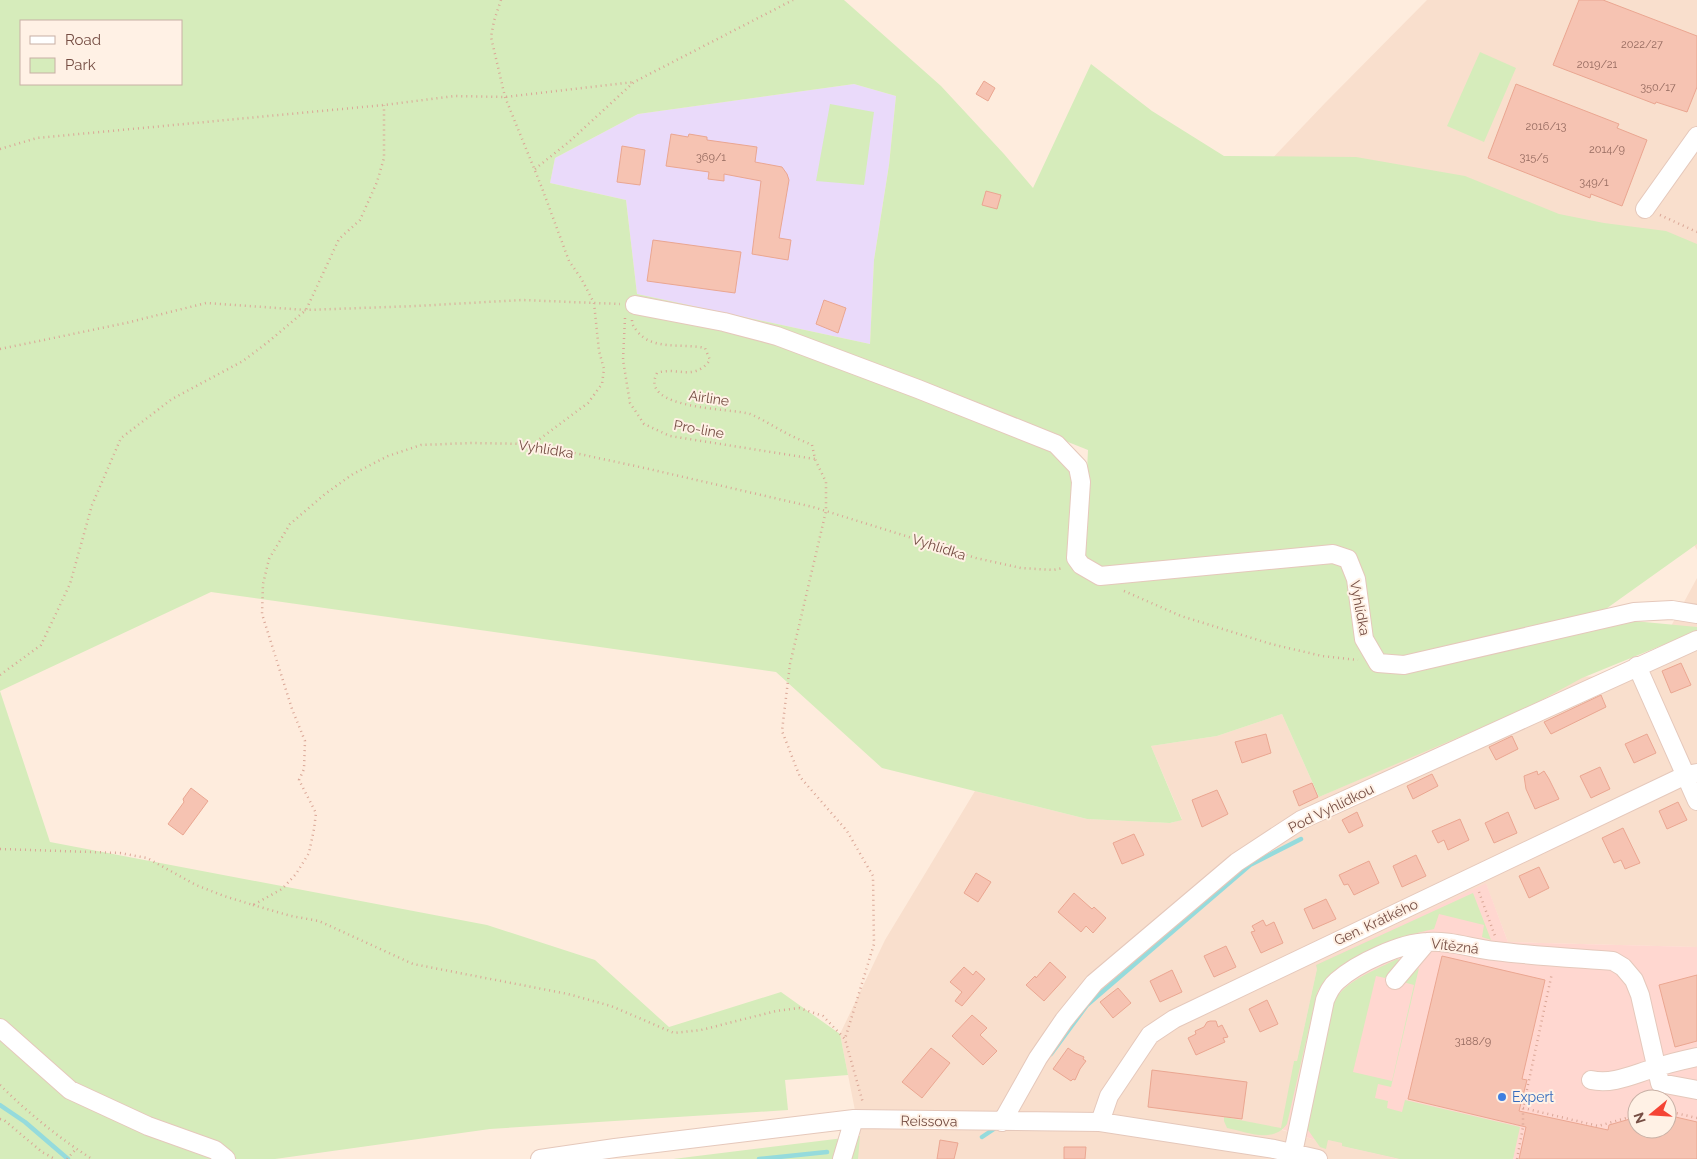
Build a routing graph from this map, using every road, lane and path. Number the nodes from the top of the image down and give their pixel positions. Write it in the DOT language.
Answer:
graph roads {
  1 [pos="500,0"];
  2 [pos="793,0"];
  3 [pos="634,82"];
  4 [pos="505,97"];
  5 [pos="384,105"];
  6 [pos="1697,136"];
  7 [pos="0,149"];
  8 [pos="535,169"];
  9 [pos="1644,210"];
  10 [pos="1697,232"];
  11 [pos="594,303"];
  12 [pos="630,305"];
  13 [pos="306,310"];
  14 [pos="0,349"];
  15 [pos="534,444"];
  16 [pos="815,459"];
  17 [pos="826,510"];
  18 [pos="1082,565"];
  19 [pos="1123,590"];
  20 [pos="1697,614"];
  21 [pos="1697,640"];
  22 [pos="1378,663"];
  23 [pos="1637,666"];
  24 [pos="0,675"];
  25 [pos="1692,774"];
  26 [pos="1697,801"];
  27 [pos="0,848"];
  28 [pos="1473,876"];
  29 [pos="254,905"];
  30 [pos="1427,942"];
  31 [pos="1501,952"];
  32 [pos="1552,973"];
  33 [pos="1394,980"];
  34 [pos="0,1028"];
  35 [pos="845,1038"];
  36 [pos="1697,1057"];
  37 [pos="1656,1067"];
  38 [pos="1591,1080"];
  39 [pos="0,1085"];
  40 [pos="1697,1090"];
  41 [pos="1523,1108"];
  42 [pos="1677,1113"];
  43 [pos="1627,1117"];
  44 [pos="1697,1118"];
  45 [pos="0,1119"];
  46 [pos="861,1119"];
  47 [pos="1002,1122"];
  48 [pos="1100,1122"];
  49 [pos="76,1149"];
  50 [pos="1293,1153"];
  51 [pos="55,1159"];
  52 [pos="67,1159"];
  53 [pos="92,1159"];
  54 [pos="226,1159"];
  55 [pos="540,1159"];
  56 [pos="842,1159"];
  57 [pos="1318,1159"];
  58 [pos="1516,1159"];
  1 -- 4 [label="path"];
  2 -- 3 [label="path"];
  3 -- 4 [label="path"];
  3 -- 8 [label="path"];
  4 -- 5 [label="path"];
  4 -- 8 [label="path"];
  5 -- 7 [label="path"];
  5 -- 13 [label="path"];
  6 -- 9 [label="street"];
  8 -- 11 [label="path"];
  9 -- 10 [label="path"];
  11 -- 12 [label="path"];
  11 -- 13 [label="path"];
  11 -- 15 [label="path"];
  12 -- 16 [label="path, Pro-line"];
  12 -- 16 [label="path, Airline"];
  12 -- 18 [label="street"];
  13 -- 14 [label="path"];
  13 -- 24 [label="path"];
  15 -- 17 [label="path, Vyhlídka"];
  15 -- 29 [label="path, Vyhlídka"];
  16 -- 17 [label="path"];
  17 -- 18 [label="path, Vyhlídka"];
  17 -- 35 [label="path"];
  18 -- 22 [label="street, Vyhlídka"];
  19 -- 22 [label="path"];
  20 -- 22 [label="street"];
  21 -- 23 [label="street, Pod Vyhlídkou"];
  23 -- 25 [label="street"];
  23 -- 47 [label="street, Pod Vyhlídkou"];
  25 -- 26 [label="street"];
  25 -- 28 [label="street, Gen. Krátkého"];
  27 -- 29 [label="path"];
  28 -- 31 [label="path"];
  28 -- 48 [label="street, Gen. Krátkého"];
  29 -- 35 [label="path"];
  30 -- 31 [label="street, Vítězná"];
  30 -- 33 [label="street"];
  30 -- 50 [label="street, Vítězná"];
  31 -- 37 [label="street, Vítězná"];
  32 -- 41 [label="path"];
  34 -- 54 [label="street"];
  35 -- 46 [label="path"];
  36 -- 37 [label="street"];
  37 -- 38 [label="street"];
  37 -- 40 [label="street, Vítězná"];
  39 -- 49 [label="path"];
  41 -- 43 [label="path"];
  41 -- 58 [label="path"];
  42 -- 44 [label="path"];
  45 -- 51 [label="path"];
  46 -- 47 [label="street, Reissova"];
  46 -- 55 [label="street, Reissova"];
  46 -- 56 [label="street"];
  47 -- 48 [label="street, Reissova"];
  48 -- 50 [label="street, Reissova"];
  49 -- 52 [label="path"];
  49 -- 53 [label="path"];
  50 -- 57 [label="street, Reissova"];
}
